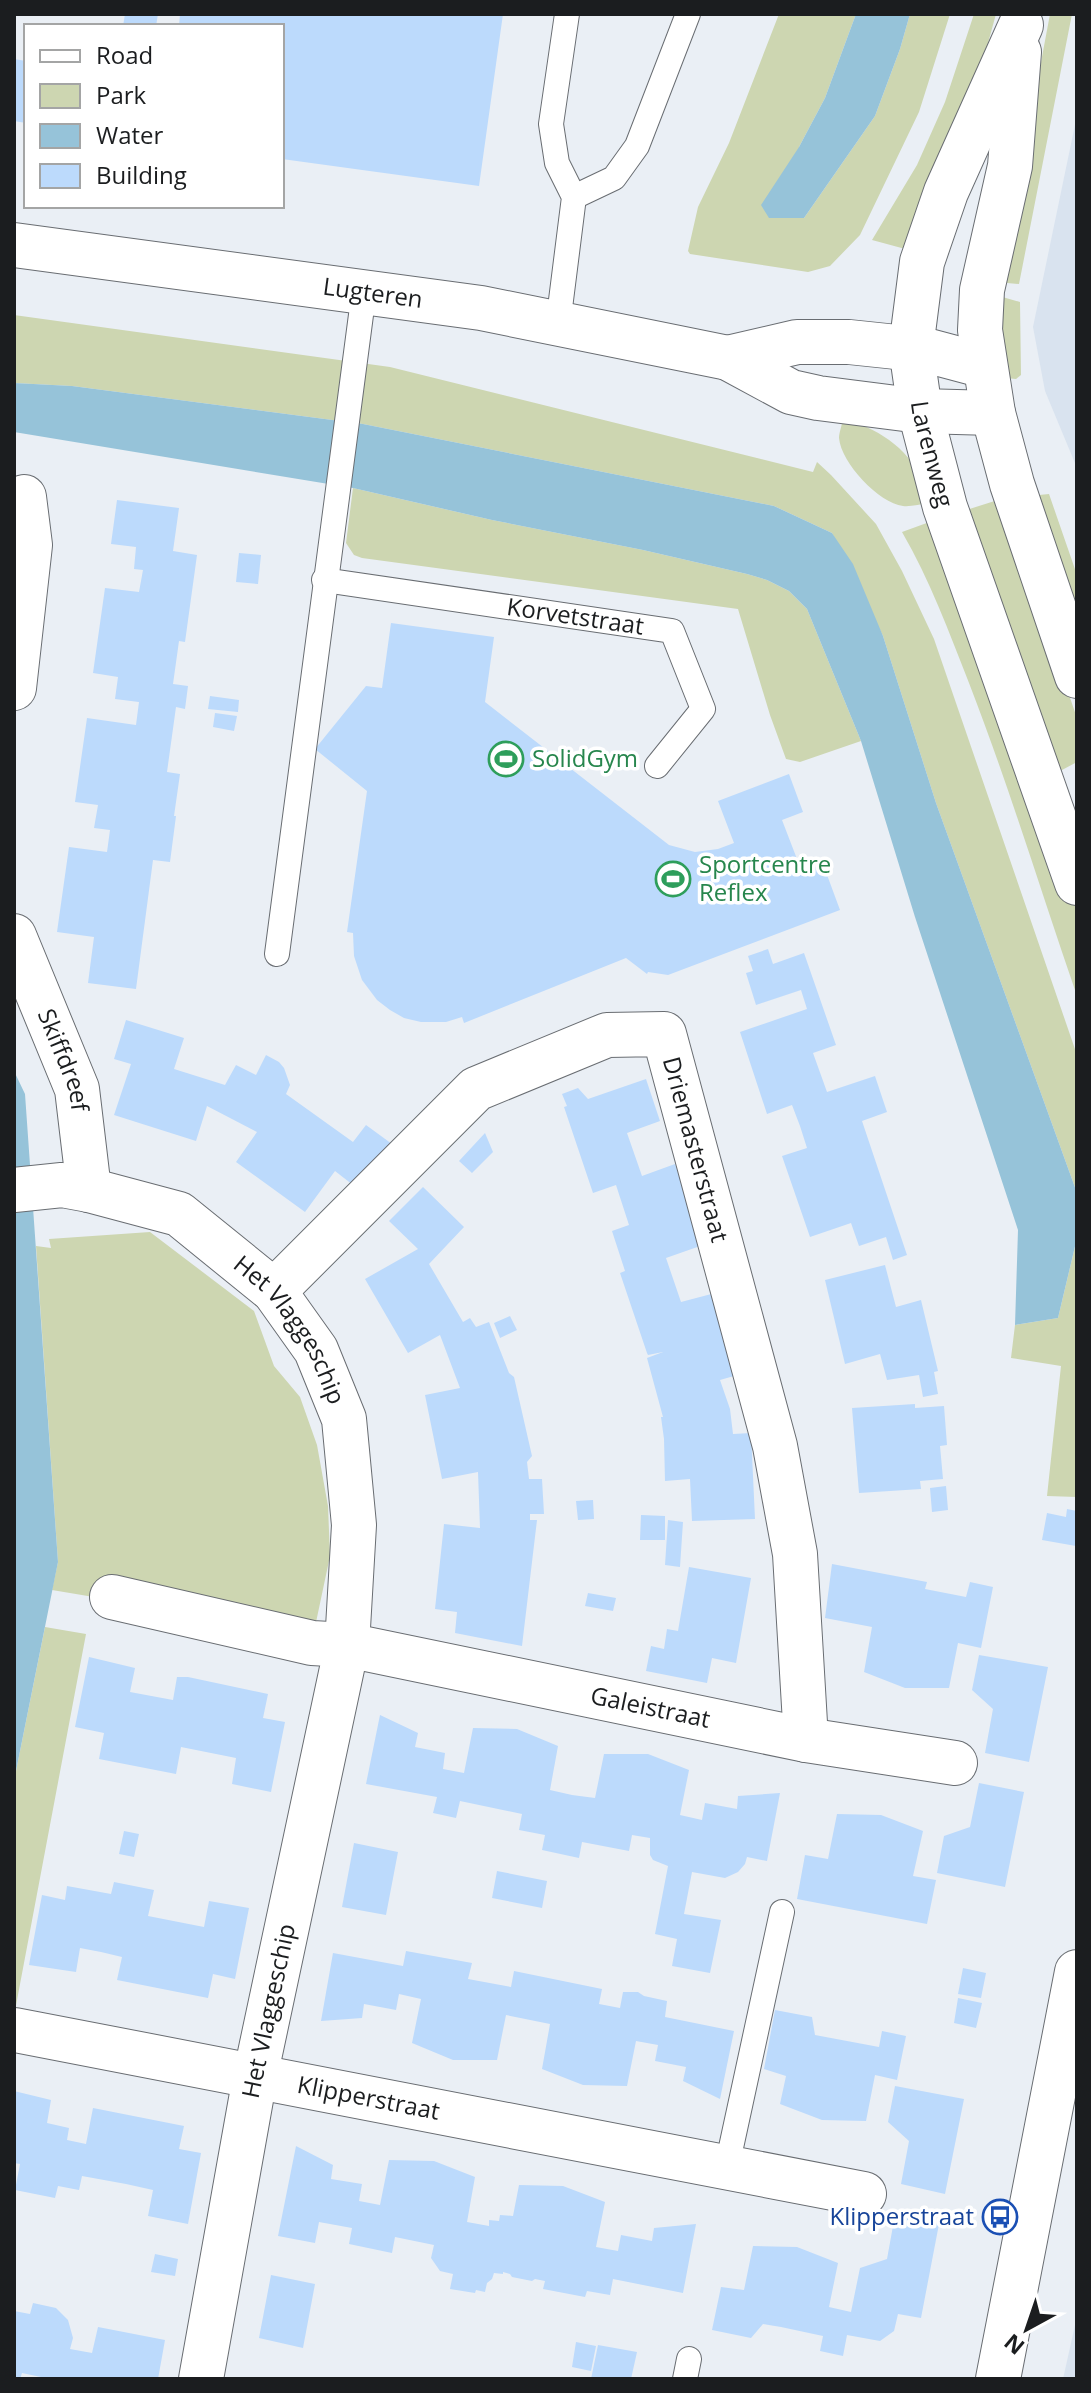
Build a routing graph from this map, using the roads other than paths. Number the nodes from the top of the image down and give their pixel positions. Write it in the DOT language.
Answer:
graph roads {
  1 [pos="567,14"];
  2 [pos="688,14"];
  3 [pos="1022,19"];
  4 [pos="574,197"];
  5 [pos="14,245"];
  6 [pos="364,292"];
  7 [pos="558,324"];
  8 [pos="911,348"];
  9 [pos="728,358"];
  10 [pos="985,366"];
  11 [pos="920,411"];
  12 [pos="993,413"];
  13 [pos="24,497"];
  14 [pos="324,580"];
  15 [pos="1077,676"];
  16 [pos="14,688"];
  17 [pos="657,766"];
  18 [pos="1077,883"];
  19 [pos="14,936"];
  20 [pos="277,954"];
  21 [pos="75,1188"];
  22 [pos="14,1190"];
  23 [pos="274,1291"];
  24 [pos="112,1597"];
  25 [pos="347,1645"];
  26 [pos="806,1740"];
  27 [pos="955,1763"];
  28 [pos="782,1912"];
  29 [pos="1077,1972"];
  30 [pos="15,2030"];
  31 [pos="255,2077"];
  32 [pos="727,2166"];
  33 [pos="864,2194"];
  34 [pos="201,2379"];
  35 [pos="998,2379"];
  1 -- 4 [label="lane"];
  2 -- 4 [label="lane"];
  3 -- 8 [label="street, Larenweg"];
  3 -- 10 [label="street, Larenweg"];
  4 -- 7 [label="lane"];
  5 -- 6 [label="street, Lugteren"];
  6 -- 7 [label="street, Lugteren"];
  6 -- 14 [label="lane"];
  7 -- 9 [label="street, Lugteren"];
  8 -- 9 [label="street, Lugteren"];
  8 -- 10 [label="street, Lugteren"];
  8 -- 11 [label="street, Larenweg"];
  9 -- 11 [label="street, Lugteren"];
  10 -- 12 [label="street, Larenweg"];
  11 -- 12 [label="street, Lugteren"];
  11 -- 18 [label="street, Larenweg"];
  12 -- 15 [label="street, Larenweg"];
  13 -- 16 [label="street"];
  14 -- 17 [label="lane, Korvetstraat"];
  14 -- 20 [label="lane"];
  19 -- 21 [label="street, Skiffdreef"];
  21 -- 22 [label="street, Het Vlaggeschip"];
  21 -- 23 [label="street, Het Vlaggeschip"];
  23 -- 25 [label="street, Het Vlaggeschip"];
  23 -- 26 [label="street, Driemasterstraat"];
  24 -- 25 [label="street"];
  25 -- 26 [label="street, Galeistraat"];
  25 -- 31 [label="street, Het Vlaggeschip"];
  26 -- 27 [label="street, Galeistraat"];
  28 -- 32 [label="lane"];
  29 -- 35 [label="street"];
  30 -- 31 [label="street, Klipperstraat"];
  31 -- 32 [label="street, Klipperstraat"];
  31 -- 34 [label="street, Het Vlaggeschip"];
  32 -- 33 [label="street, Klipperstraat"];
}
